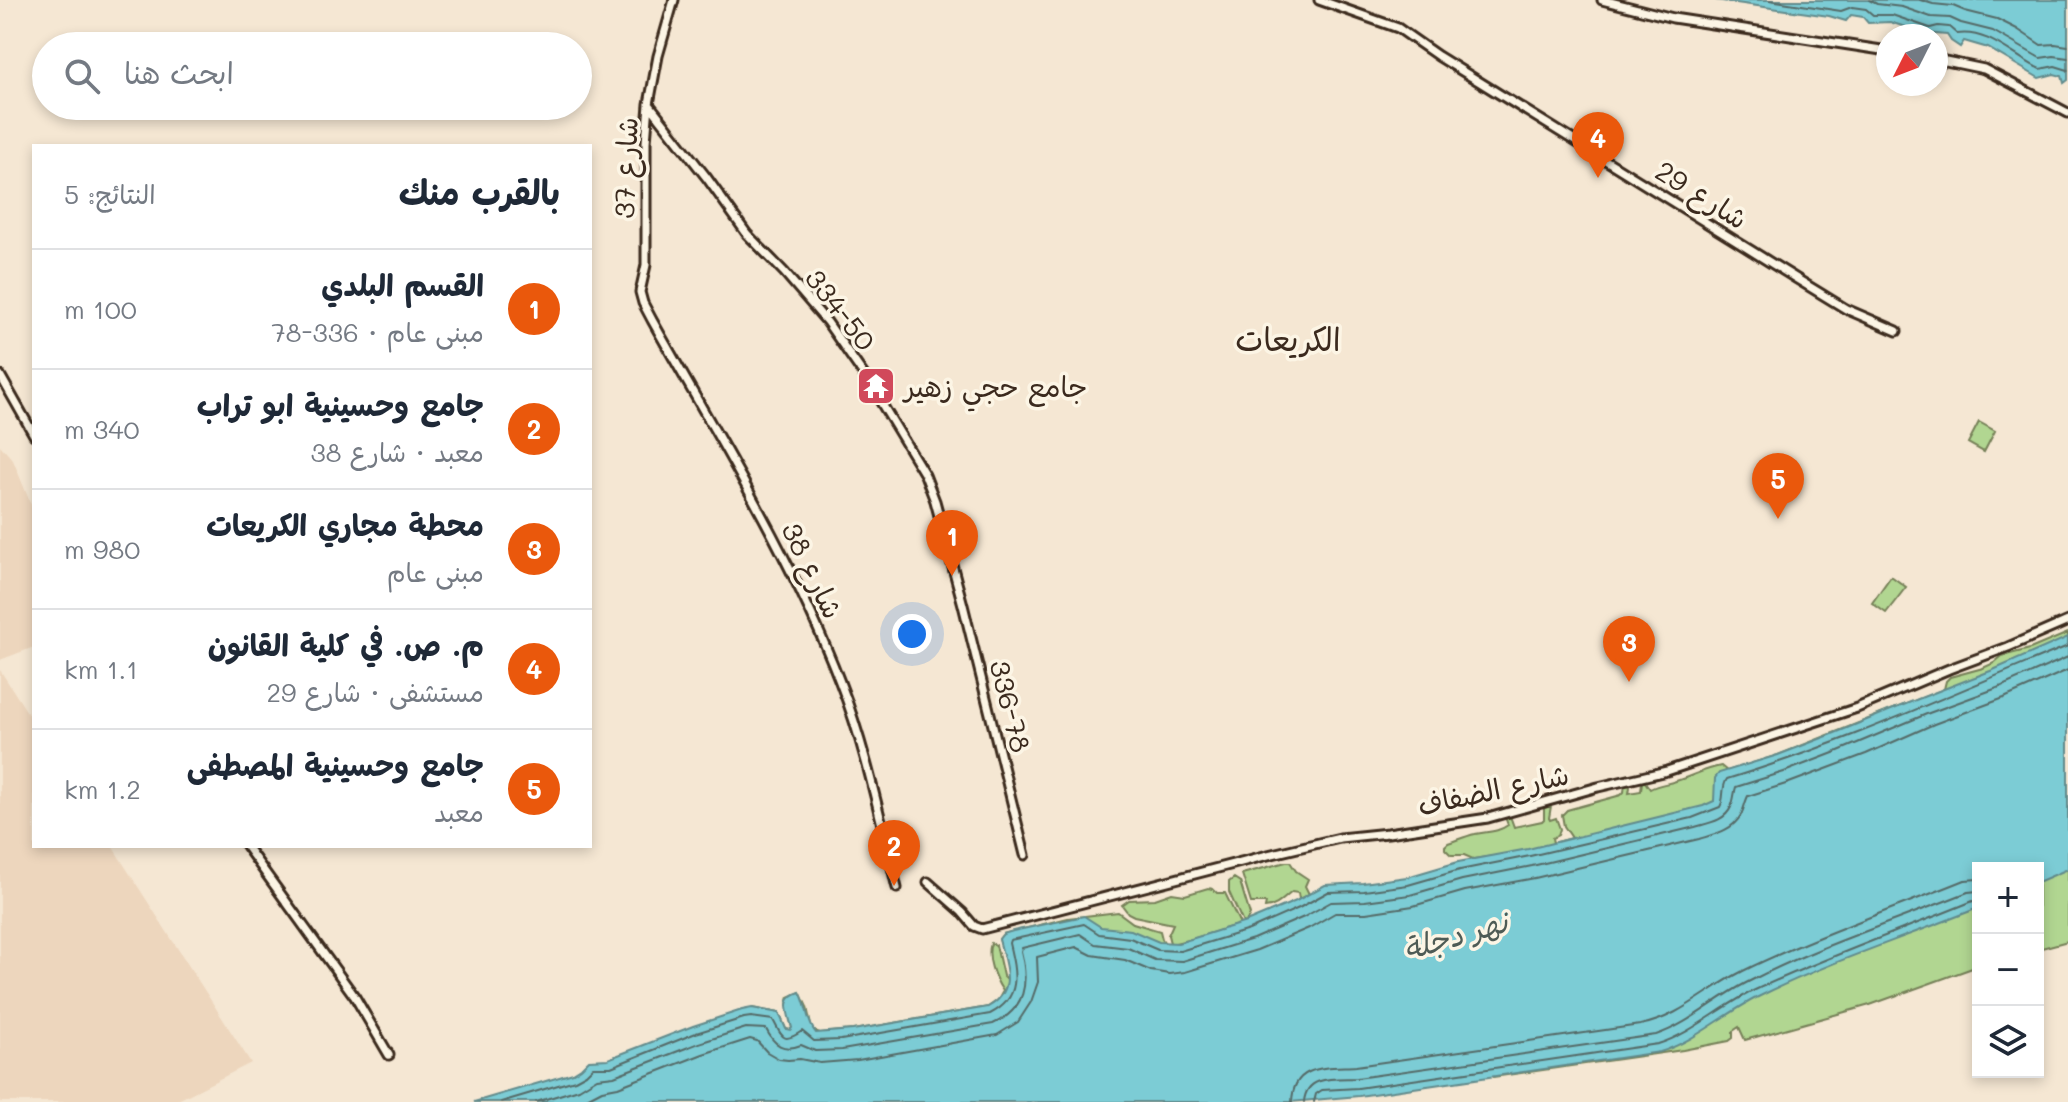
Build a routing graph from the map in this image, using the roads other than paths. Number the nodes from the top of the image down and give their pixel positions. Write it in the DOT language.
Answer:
graph roads {
  1 [pos="674,0"];
  2 [pos="1319,0"];
  3 [pos="1602,0"];
  4 [pos="1876,49"];
  5 [pos="1948,62"];
  6 [pos="649,104"];
  7 [pos="2068,113"];
  8 [pos="640,292"];
  9 [pos="1897,331"];
  10 [pos="0,375"];
  11 [pos="32,431"];
  12 [pos="953,568"];
  13 [pos="2068,621"];
  14 [pos="247,848"];
  15 [pos="1025,855"];
  16 [pos="928,882"];
  17 [pos="897,888"];
  18 [pos="389,1055"];
  1 -- 6 [label="street, شارع 37"];
  2 -- 9 [label="street, شارع 29"];
  3 -- 4 [label="street"];
  5 -- 7 [label="street"];
  6 -- 8 [label="street, شارع 37"];
  6 -- 12 [label="street, 334-50"];
  8 -- 17 [label="street, شارع 38"];
  10 -- 11 [label="street"];
  12 -- 15 [label="street, 336-78"];
  13 -- 16 [label="street, شارع الضفاف"];
  14 -- 18 [label="street"];
}
